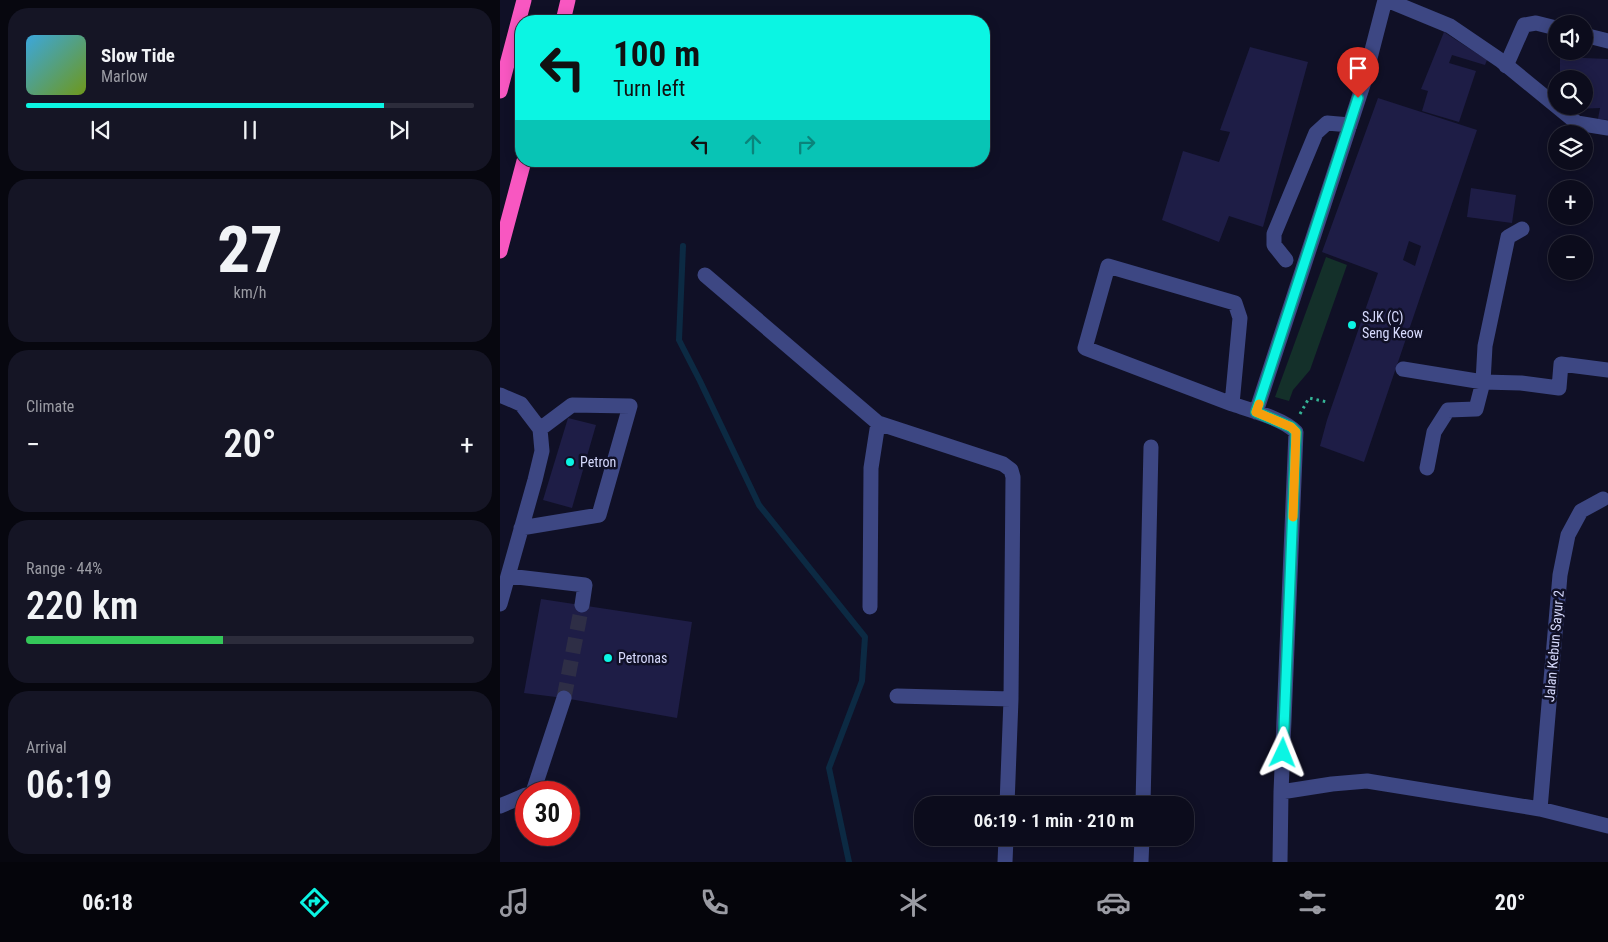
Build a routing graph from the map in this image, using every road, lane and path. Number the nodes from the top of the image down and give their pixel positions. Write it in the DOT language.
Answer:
graph roads {
  1 [pos="524,0"];
  2 [pos="568,0"];
  3 [pos="1386,0"];
  4 [pos="520,15"];
  5 [pos="564,15"];
  6 [pos="1548,26"];
  7 [pos="515,34"];
  8 [pos="1593,37"];
  9 [pos="1608,41"];
  10 [pos="1506,66"];
  11 [pos="500,91"];
  12 [pos="1350,125"];
  13 [pos="1608,128"];
  14 [pos="522,167"];
  15 [pos="1522,230"];
  16 [pos="500,252"];
  17 [pos="1286,260"];
  18 [pos="705,275"];
  19 [pos="1402,369"];
  20 [pos="1608,370"];
  21 [pos="1484,382"];
  22 [pos="500,395"];
  23 [pos="1327,402"];
  24 [pos="1232,404"];
  25 [pos="1256,412"];
  26 [pos="878,423"];
  27 [pos="1291,427"];
  28 [pos="540,429"];
  29 [pos="1151,447"];
  30 [pos="1427,468"];
  31 [pos="1603,499"];
  32 [pos="522,528"];
  33 [pos="508,576"];
  34 [pos="500,604"];
  35 [pos="582,605"];
  36 [pos="870,607"];
  37 [pos="897,696"];
  38 [pos="564,698"];
  39 [pos="1012,699"];
  40 [pos="537,781"];
  41 [pos="1281,792"];
  42 [pos="1007,796"];
  43 [pos="1143,796"];
  44 [pos="515,800"];
  45 [pos="500,806"];
  46 [pos="1540,809"];
  47 [pos="1608,826"];
  48 [pos="1006,846"];
  49 [pos="1142,846"];
  50 [pos="1005,862"];
  51 [pos="1142,862"];
  52 [pos="1280,862"];
  1 -- 4 [label="highway"];
  2 -- 5 [label="highway"];
  3 -- 10 [label="street"];
  3 -- 12 [label="street"];
  6 -- 10 [label="street"];
  7 -- 11 [label="highway"];
  8 -- 9 [label="street"];
  10 -- 13 [label="street"];
  12 -- 17 [label="street"];
  12 -- 25 [label="street"];
  14 -- 16 [label="highway"];
  15 -- 21 [label="street"];
  18 -- 26 [label="street"];
  19 -- 21 [label="street"];
  20 -- 21 [label="street"];
  21 -- 30 [label="street"];
  22 -- 28 [label="street"];
  23 -- 27 [label="path"];
  24 -- 24 [label="street"];
  24 -- 25 [label="street"];
  25 -- 27 [label="street"];
  26 -- 36 [label="street"];
  26 -- 39 [label="street"];
  27 -- 41 [label="street"];
  28 -- 32 [label="street"];
  28 -- 32 [label="street"];
  29 -- 43 [label="street"];
  31 -- 46 [label="street, Jalan Kebun Sayur 2"];
  32 -- 33 [label="street"];
  33 -- 34 [label="street"];
  33 -- 35 [label="street"];
  37 -- 39 [label="street"];
  38 -- 40 [label="street"];
  39 -- 42 [label="street"];
  41 -- 46 [label="street"];
  41 -- 52 [label="street"];
  44 -- 45 [label="street"];
  46 -- 47 [label="street"];
  48 -- 50 [label="street"];
  49 -- 51 [label="street"];
}
